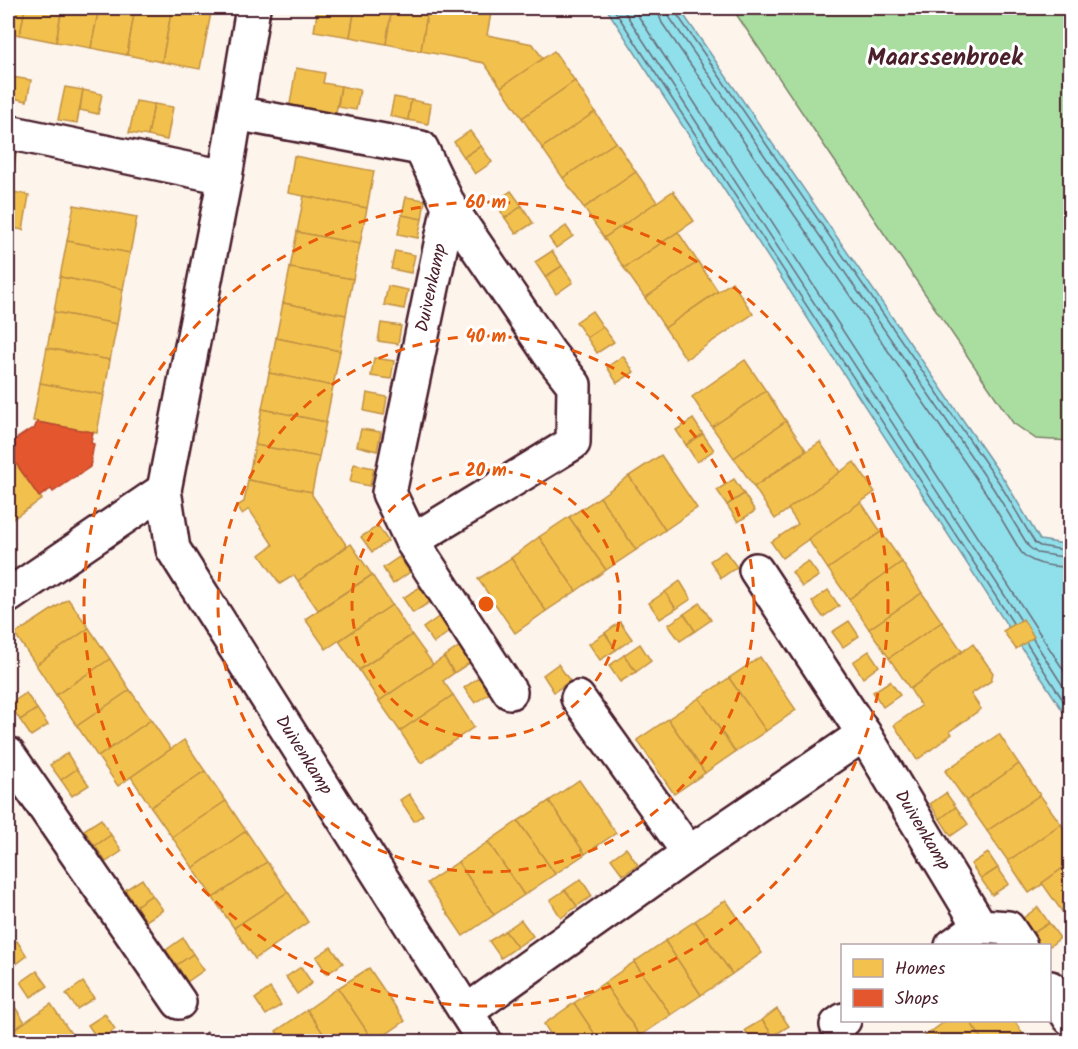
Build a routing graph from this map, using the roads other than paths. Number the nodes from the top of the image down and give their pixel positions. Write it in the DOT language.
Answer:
graph roads {
  1 [pos="253,8"];
  2 [pos="236,112"];
  3 [pos="8,132"];
  4 [pos="225,177"];
  5 [pos="449,206"];
  6 [pos="164,490"];
  7 [pos="412,541"];
  8 [pos="756,570"];
  9 [pos="8,596"];
  10 [pos="510,692"];
  11 [pos="578,698"];
  12 [pos="864,734"];
  13 [pos="8,754"];
  14 [pos="690,853"];
  15 [pos="980,926"];
  16 [pos="953,944"];
  17 [pos="1019,944"];
  18 [pos="1051,988"];
  19 [pos="179,1002"];
  20 [pos="466,1012"];
  21 [pos="1071,1018"];
  22 [pos="485,1041"];
  1 -- 2 [label="street, Duivenkamp"];
  2 -- 4 [label="street, Duivenkamp"];
  2 -- 5 [label="street, Duivenkamp"];
  3 -- 4 [label="street"];
  4 -- 6 [label="street, Duivenkamp"];
  5 -- 7 [label="street, Duivenkamp"];
  5 -- 7 [label="street, Duivenkamp"];
  6 -- 9 [label="street"];
  6 -- 20 [label="street, Duivenkamp"];
  7 -- 10 [label="street, Duivenkamp"];
  8 -- 12 [label="street, Duivenkamp"];
  11 -- 14 [label="street"];
  12 -- 14 [label="street"];
  12 -- 15 [label="street, Duivenkamp"];
  13 -- 19 [label="street"];
  14 -- 20 [label="street"];
  15 -- 16 [label="street"];
  15 -- 17 [label="street"];
  18 -- 21 [label="street"];
  20 -- 22 [label="street, Duivenkamp"];
}
